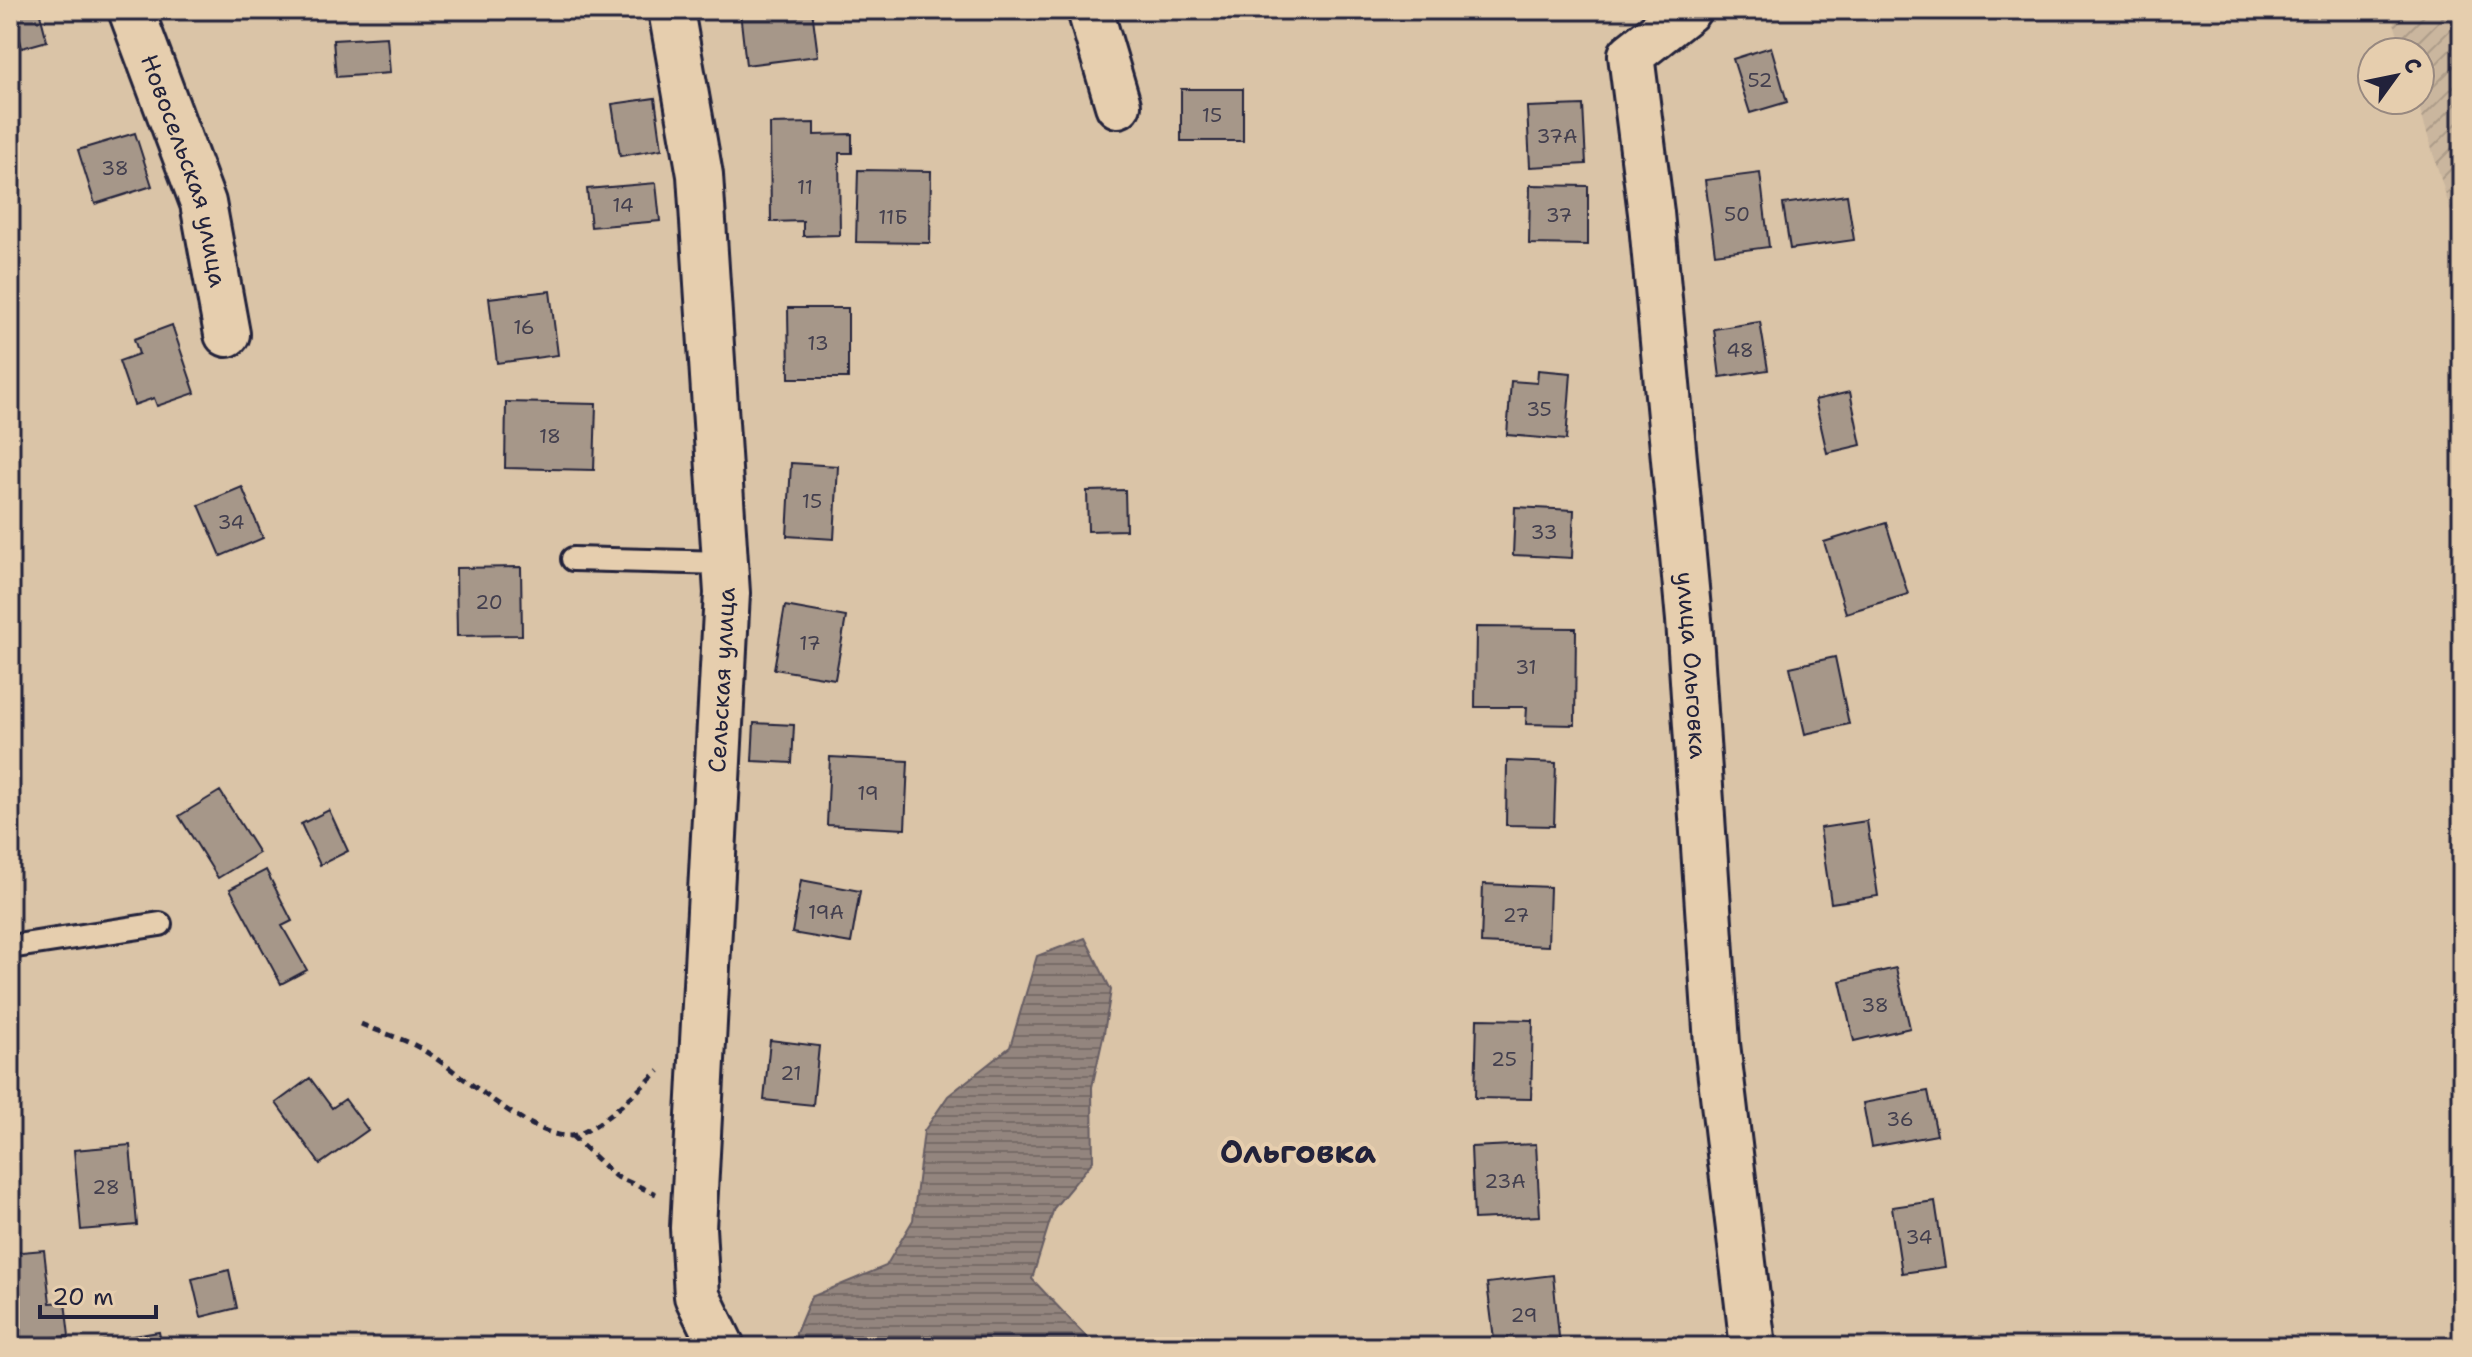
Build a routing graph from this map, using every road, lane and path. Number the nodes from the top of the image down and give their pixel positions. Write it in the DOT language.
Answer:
graph roads {
  1 [pos="131,10"];
  2 [pos="671,10"];
  3 [pos="1090,10"];
  4 [pos="1688,10"];
  5 [pos="1118,105"];
  6 [pos="227,334"];
  7 [pos="573,559"];
  8 [pos="725,563"];
  9 [pos="160,924"];
  10 [pos="10,947"];
  11 [pos="361,1024"];
  12 [pos="666,1065"];
  13 [pos="572,1136"];
  14 [pos="667,1199"];
  15 [pos="722,1347"];
  16 [pos="1753,1347"];
  1 -- 6 [label="street, Новосельская улица"];
  2 -- 8 [label="street, Сельская улица"];
  3 -- 5 [label="street"];
  4 -- 16 [label="street, улица Ольговка"];
  7 -- 8 [label="lane"];
  8 -- 15 [label="street, Сельская улица"];
  9 -- 10 [label="lane"];
  11 -- 13 [label="path"];
  12 -- 13 [label="path"];
  13 -- 14 [label="path"];
}
